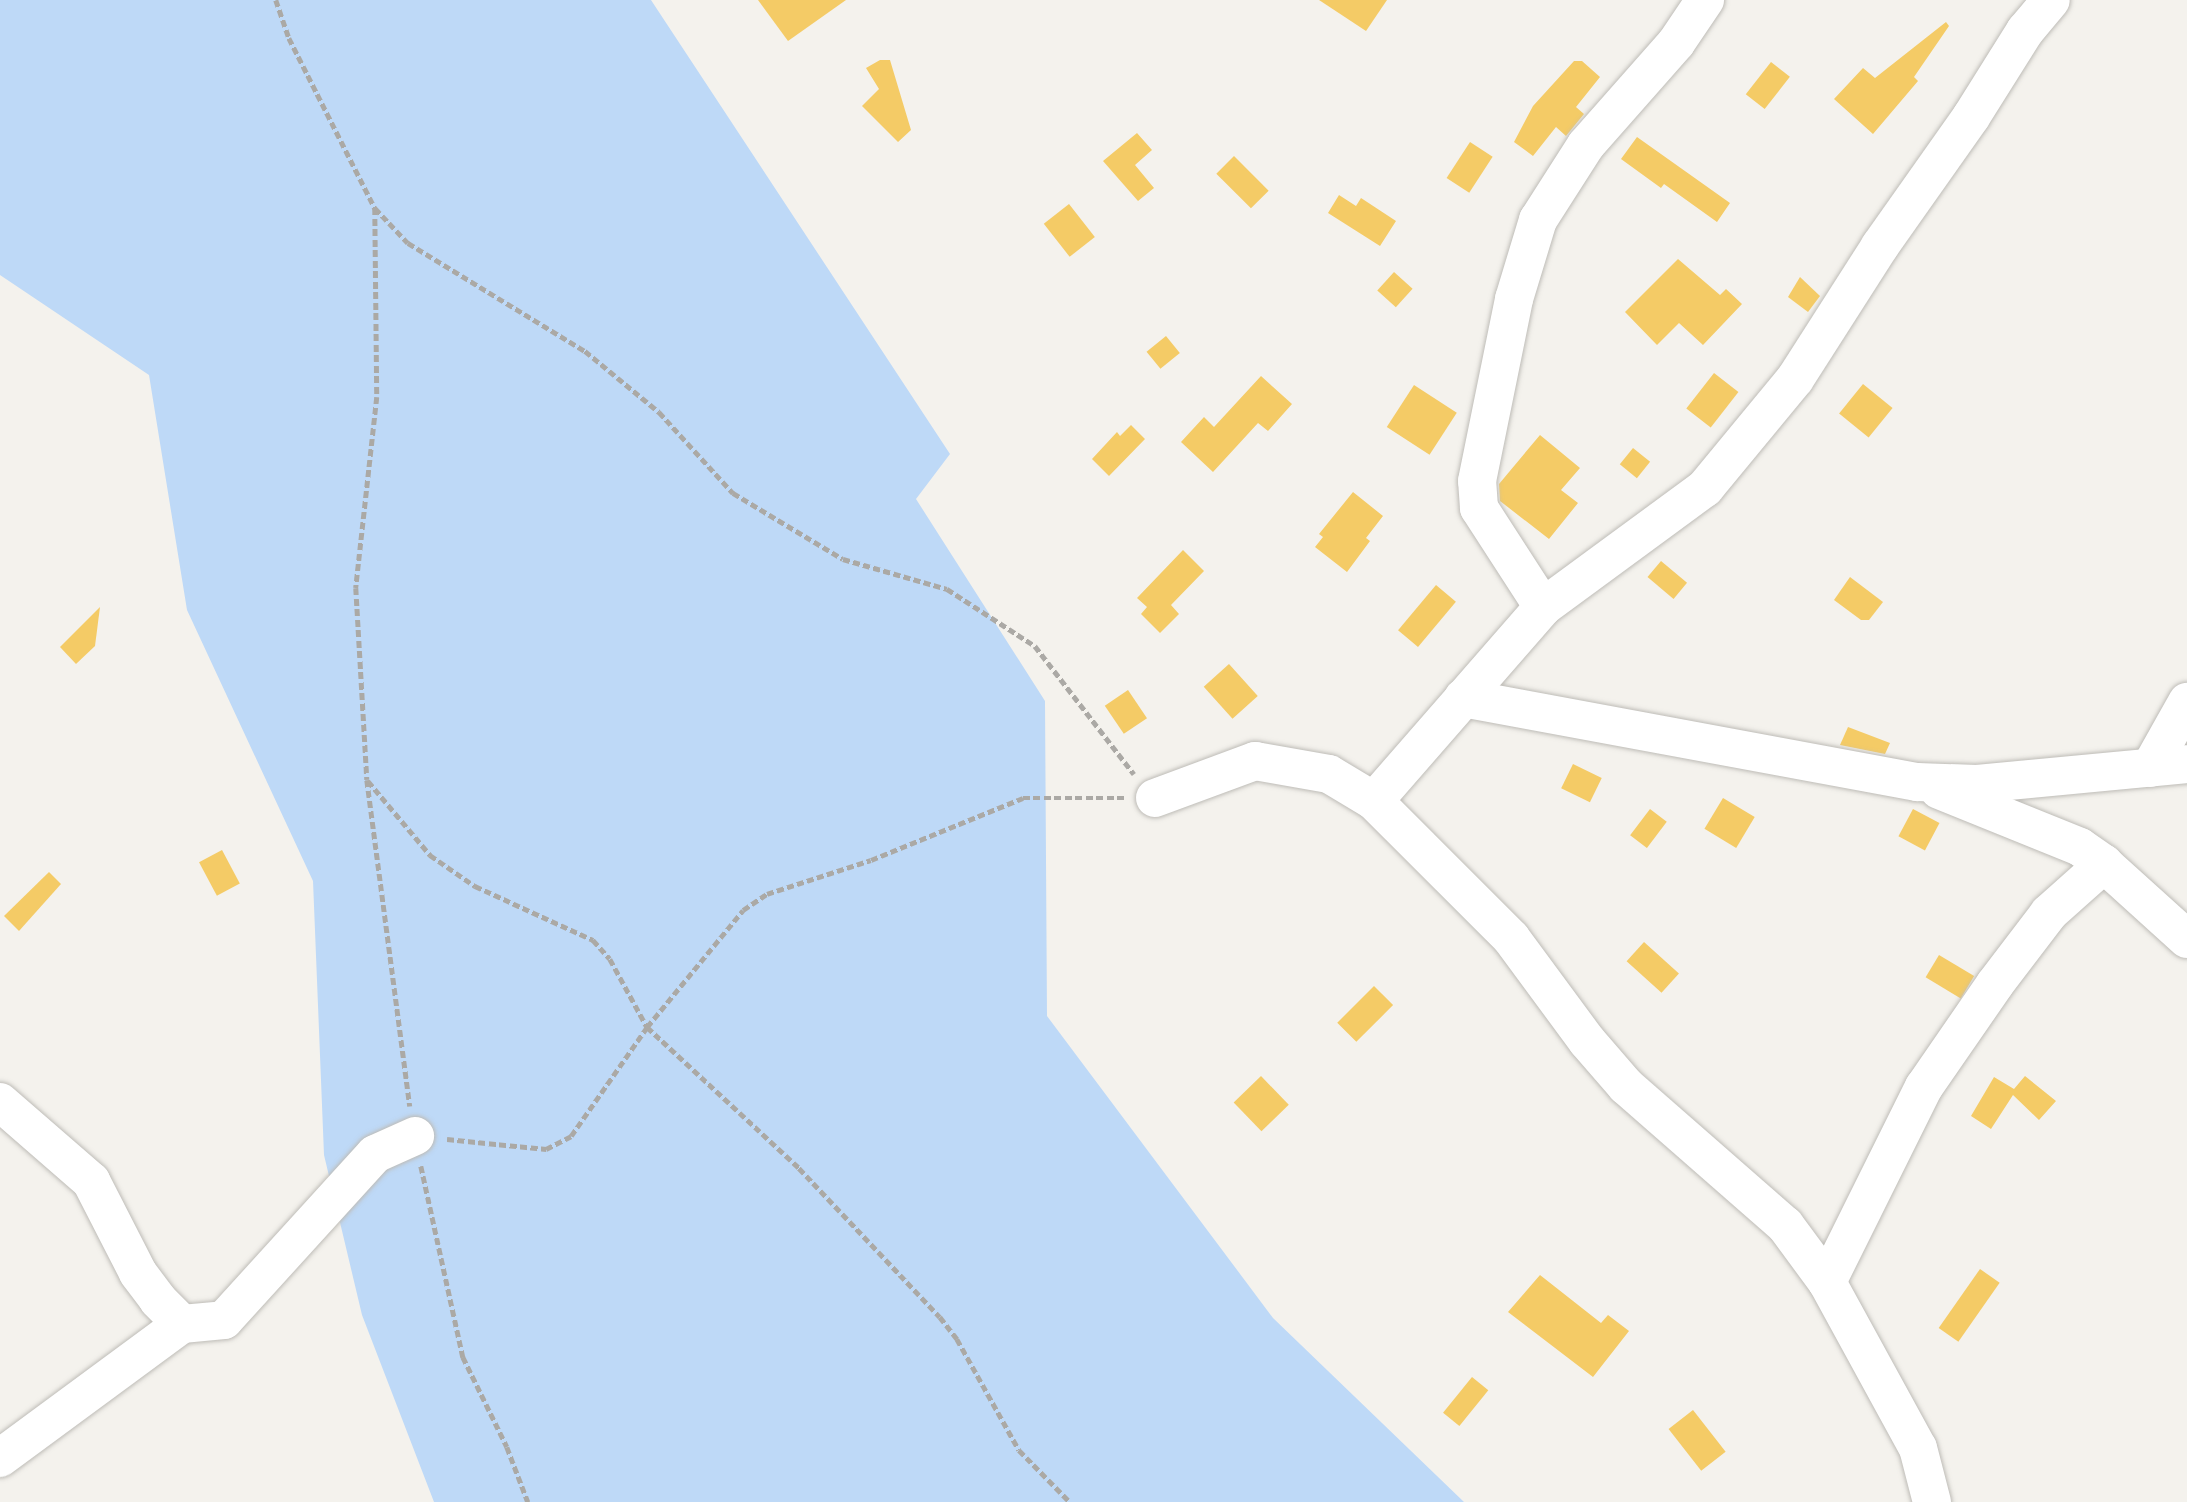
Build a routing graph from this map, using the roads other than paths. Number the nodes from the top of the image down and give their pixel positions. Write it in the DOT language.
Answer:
graph roads {
  1 [pos="1705,0"];
  2 [pos="2052,0"];
  3 [pos="1543,607"];
  4 [pos="1463,698"];
  5 [pos="2187,702"];
  6 [pos="2169,766"];
  7 [pos="1917,782"];
  8 [pos="1155,798"];
  9 [pos="1374,801"];
  10 [pos="2104,864"];
  11 [pos="2187,939"];
  12 [pos="0,1102"];
  13 [pos="415,1136"];
  14 [pos="1827,1282"];
  15 [pos="182,1324"];
  16 [pos="0,1458"];
  17 [pos="1932,1502"];
  1 -- 3 [label="lane"];
  2 -- 3 [label="lane"];
  3 -- 4 [label="lane"];
  4 -- 7 [label="lane"];
  4 -- 9 [label="lane"];
  5 -- 6 [label="lane"];
  6 -- 7 [label="lane"];
  7 -- 10 [label="lane"];
  8 -- 9 [label="lane"];
  9 -- 14 [label="lane"];
  10 -- 11 [label="lane"];
  10 -- 14 [label="lane"];
  12 -- 15 [label="lane"];
  13 -- 15 [label="lane"];
  14 -- 17 [label="lane"];
  15 -- 16 [label="lane"];
}
